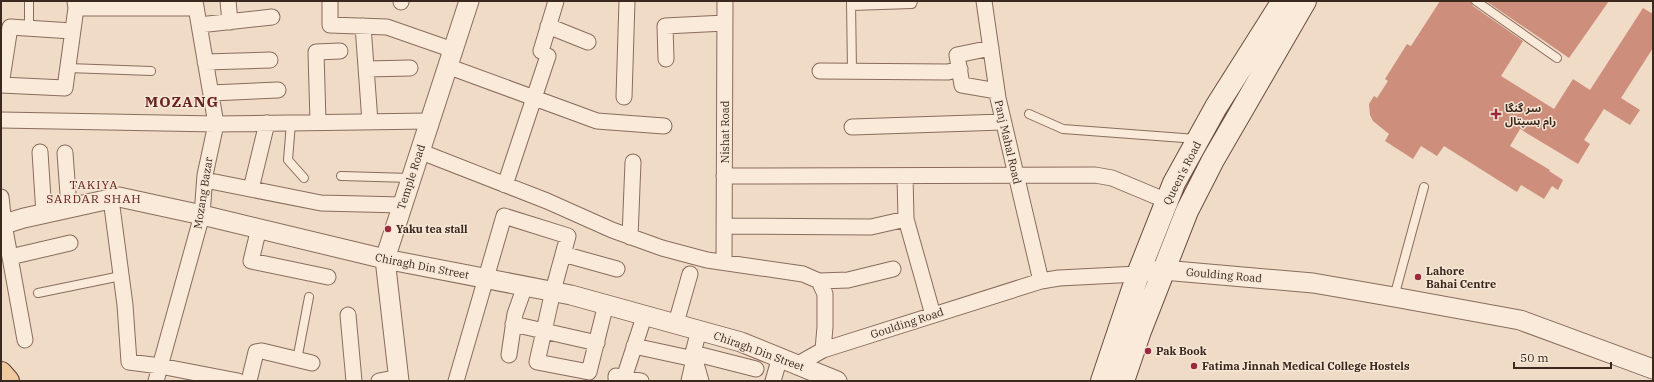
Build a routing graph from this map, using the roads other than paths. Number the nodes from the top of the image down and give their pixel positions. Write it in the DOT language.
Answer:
graph roads {
  1 [pos="29,1"];
  2 [pos="228,1"];
  3 [pos="330,1"];
  4 [pos="469,1"];
  5 [pos="556,1"];
  6 [pos="627,1"];
  7 [pos="725,1"];
  8 [pos="912,1"];
  9 [pos="984,1"];
  10 [pos="1283,1"];
  11 [pos="1305,1"];
  12 [pos="1476,1"];
  13 [pos="75,4"];
  14 [pos="196,4"];
  15 [pos="851,4"];
  16 [pos="272,16"];
  17 [pos="230,22"];
  18 [pos="725,23"];
  19 [pos="199,25"];
  20 [pos="363,26"];
  21 [pos="548,26"];
  22 [pos="29,28"];
  23 [pos="72,30"];
  24 [pos="588,42"];
  25 [pos="991,48"];
  26 [pos="340,51"];
  27 [pos="450,58"];
  28 [pos="1557,58"];
  29 [pos="666,59"];
  30 [pos="270,60"];
  31 [pos="205,62"];
  32 [pos="68,68"];
  33 [pos="410,68"];
  34 [pos="366,69"];
  35 [pos="960,69"];
  36 [pos="151,71"];
  37 [pos="820,71"];
  38 [pos="852,71"];
  39 [pos="1,85"];
  40 [pos="278,90"];
  41 [pos="997,91"];
  42 [pos="211,93"];
  43 [pos="534,97"];
  44 [pos="624,97"];
  45 [pos="1029,114"];
  46 [pos="1,120"];
  47 [pos="429,120"];
  48 [pos="318,122"];
  49 [pos="370,122"];
  50 [pos="1003,122"];
  51 [pos="267,123"];
  52 [pos="291,123"];
  53 [pos="216,124"];
  54 [pos="664,126"];
  55 [pos="852,127"];
  56 [pos="1199,139"];
  57 [pos="419,151"];
  58 [pos="40,152"];
  59 [pos="65,153"];
  60 [pos="632,162"];
  61 [pos="341,176"];
  62 [pos="724,176"];
  63 [pos="905,176"];
  64 [pos="1016,176"];
  65 [pos="304,178"];
  66 [pos="411,178"];
  67 [pos="205,180"];
  68 [pos="505,185"];
  69 [pos="1424,187"];
  70 [pos="251,189"];
  71 [pos="1,197"];
  72 [pos="111,199"];
  73 [pos="1167,202"];
  74 [pos="402,205"];
  75 [pos="69,208"];
  76 [pos="44,214"];
  77 [pos="202,215"];
  78 [pos="906,219"];
  79 [pos="2,224"];
  80 [pos="724,226"];
  81 [pos="259,228"];
  82 [pos="630,237"];
  83 [pos="70,243"];
  84 [pos="563,254"];
  85 [pos="10,257"];
  86 [pos="385,259"];
  87 [pos="724,262"];
  88 [pos="618,269"];
  89 [pos="893,269"];
  90 [pos="1163,270"];
  91 [pos="690,274"];
  92 [pos="1138,274"];
  93 [pos="121,276"];
  94 [pos="328,277"];
  95 [pos="485,278"];
  96 [pos="819,281"];
  97 [pos="1041,281"];
  98 [pos="525,286"];
  99 [pos="553,292"];
  100 [pos="38,293"];
  101 [pos="1394,296"];
  102 [pos="309,297"];
  103 [pos="606,304"];
  104 [pos="645,314"];
  105 [pos="348,315"];
  106 [pos="933,315"];
  107 [pos="676,323"];
  108 [pos="513,324"];
  109 [pos="699,330"];
  110 [pos="544,331"];
  111 [pos="25,340"];
  112 [pos="597,343"];
  113 [pos="634,346"];
  114 [pos="761,350"];
  115 [pos="823,350"];
  116 [pos="509,355"];
  117 [pos="694,356"];
  118 [pos="780,357"];
  119 [pos="297,360"];
  120 [pos="312,363"];
  121 [pos="798,364"];
  122 [pos="160,366"];
  123 [pos="1653,369"];
  124 [pos="1,373"];
  125 [pos="754,375"];
  126 [pos="399,379"];
  127 [pos="620,379"];
  128 [pos="8,381"];
  129 [pos="156,381"];
  130 [pos="238,381"];
  131 [pos="249,381"];
  132 [pos="354,381"];
  133 [pos="379,381"];
  134 [pos="456,381"];
  135 [pos="641,381"];
  136 [pos="689,381"];
  137 [pos="701,381"];
  138 [pos="773,381"];
  139 [pos="837,381"];
  140 [pos="1102,381"];
  141 [pos="1123,381"];
  1 -- 22 [label="lane"];
  2 -- 17 [label="street"];
  3 -- 20 [label="street"];
  4 -- 27 [label="street, Temple Road"];
  5 -- 21 [label="street"];
  6 -- 44 [label="street"];
  7 -- 18 [label="street, Nishat Road"];
  8 -- 15 [label="lane"];
  9 -- 25 [label="street, Panj Mahal Road"];
  10 -- 56 [label="main road, Queen's Road"];
  11 -- 90 [label="main road, Queen's Road"];
  12 -- 28 [label="lane"];
  13 -- 14 [label="street"];
  13 -- 23 [label="street"];
  14 -- 19 [label="street, Mozang Bazar"];
  15 -- 38 [label="lane"];
  16 -- 17 [label="street"];
  17 -- 19 [label="street"];
  18 -- 29 [label="street"];
  18 -- 62 [label="street, Nishat Road"];
  19 -- 31 [label="street, Mozang Bazar"];
  20 -- 27 [label="street"];
  20 -- 34 [label="street"];
  21 -- 24 [label="street"];
  21 -- 43 [label="street"];
  22 -- 23 [label="street"];
  22 -- 39 [label="street"];
  23 -- 32 [label="street"];
  25 -- 35 [label="street"];
  25 -- 41 [label="street, Panj Mahal Road"];
  26 -- 48 [label="street"];
  27 -- 43 [label="street"];
  27 -- 47 [label="street, Temple Road"];
  30 -- 31 [label="street"];
  31 -- 42 [label="street, Mozang Bazar"];
  32 -- 36 [label="lane"];
  32 -- 39 [label="street"];
  33 -- 34 [label="street"];
  34 -- 49 [label="street"];
  35 -- 38 [label="street"];
  35 -- 41 [label="street"];
  37 -- 38 [label="street"];
  40 -- 42 [label="street"];
  41 -- 50 [label="street, Panj Mahal Road"];
  42 -- 53 [label="street, Mozang Bazar"];
  43 -- 54 [label="street"];
  43 -- 68 [label="street"];
  45 -- 56 [label="lane"];
  46 -- 53 [label="street"];
  47 -- 49 [label="street"];
  47 -- 57 [label="street, Temple Road"];
  48 -- 49 [label="street"];
  48 -- 52 [label="street"];
  50 -- 55 [label="street"];
  50 -- 64 [label="street, Panj Mahal Road"];
  51 -- 52 [label="street"];
  51 -- 53 [label="street"];
  51 -- 70 [label="street"];
  52 -- 65 [label="lane"];
  53 -- 67 [label="street, Mozang Bazar"];
  56 -- 73 [label="main road, Queen's Road"];
  57 -- 66 [label="street, Temple Road"];
  57 -- 68 [label="street"];
  58 -- 76 [label="street"];
  59 -- 75 [label="street"];
  60 -- 82 [label="street"];
  61 -- 66 [label="lane"];
  62 -- 63 [label="street"];
  62 -- 80 [label="street, Nishat Road"];
  63 -- 64 [label="street"];
  63 -- 78 [label="street"];
  64 -- 73 [label="street"];
  64 -- 97 [label="street, Panj Mahal Road"];
  66 -- 74 [label="street, Temple Road"];
  67 -- 70 [label="street"];
  67 -- 77 [label="street, Mozang Bazar"];
  68 -- 82 [label="street"];
  69 -- 101 [label="lane"];
  70 -- 74 [label="street"];
  71 -- 79 [label="street"];
  72 -- 75 [label="street, Chiragh Din Street"];
  72 -- 77 [label="street, Chiragh Din Street"];
  72 -- 93 [label="street"];
  73 -- 92 [label="main road, Queen's Road"];
  74 -- 86 [label="street, Temple Road"];
  75 -- 76 [label="street, Chiragh Din Street"];
  76 -- 79 [label="street, Chiragh Din Street"];
  77 -- 81 [label="street, Chiragh Din Street"];
  77 -- 122 [label="street, Mozang Bazar"];
  78 -- 80 [label="street"];
  78 -- 106 [label="street"];
  79 -- 85 [label="street"];
  80 -- 87 [label="street, Nishat Road"];
  81 -- 86 [label="street, Chiragh Din Street"];
  81 -- 94 [label="street"];
  82 -- 87 [label="street"];
  83 -- 85 [label="street"];
  84 -- 88 [label="street"];
  84 -- 95 [label="street"];
  84 -- 99 [label="street"];
  85 -- 111 [label="street"];
  86 -- 95 [label="street, Chiragh Din Street"];
  86 -- 126 [label="street, Temple Road"];
  87 -- 96 [label="street"];
  89 -- 96 [label="street"];
  90 -- 92 [label="street, Goulding Road"];
  90 -- 101 [label="street, Goulding Road"];
  90 -- 141 [label="main road, Queen's Road"];
  91 -- 107 [label="street"];
  92 -- 97 [label="street, Goulding Road"];
  92 -- 140 [label="main road, Queen's Road"];
  93 -- 100 [label="lane"];
  93 -- 122 [label="street"];
  95 -- 98 [label="street, Chiragh Din Street"];
  95 -- 134 [label="street"];
  96 -- 115 [label="street"];
  97 -- 106 [label="street, Goulding Road"];
  98 -- 99 [label="street, Chiragh Din Street"];
  98 -- 108 [label="street"];
  99 -- 103 [label="street, Chiragh Din Street"];
  99 -- 110 [label="street"];
  101 -- 123 [label="street, Goulding Road"];
  102 -- 119 [label="lane"];
  103 -- 104 [label="street, Chiragh Din Street"];
  103 -- 112 [label="street"];
  104 -- 107 [label="street, Chiragh Din Street"];
  104 -- 113 [label="street"];
  105 -- 132 [label="street"];
  106 -- 115 [label="street, Goulding Road"];
  107 -- 109 [label="street, Chiragh Din Street"];
  108 -- 110 [label="street"];
  108 -- 116 [label="street"];
  109 -- 114 [label="street, Chiragh Din Street"];
  109 -- 117 [label="street"];
  110 -- 112 [label="street"];
  110 -- 112 [label="street"];
  113 -- 117 [label="street"];
  113 -- 127 [label="street"];
  114 -- 118 [label="street, Chiragh Din Street"];
  114 -- 125 [label="street"];
  115 -- 121 [label="street, Goulding Road"];
  117 -- 125 [label="street"];
  117 -- 136 [label="street"];
  117 -- 137 [label="street"];
  118 -- 121 [label="street, Chiragh Din Street"];
  118 -- 138 [label="street"];
  119 -- 120 [label="street"];
  119 -- 131 [label="street"];
  121 -- 139 [label="street, Chiragh Din Street"];
  122 -- 129 [label="street, Mozang Bazar"];
  122 -- 130 [label="street"];
  124 -- 128 [label="main road"];
  126 -- 133 [label="street"];
  127 -- 135 [label="street"];
}
